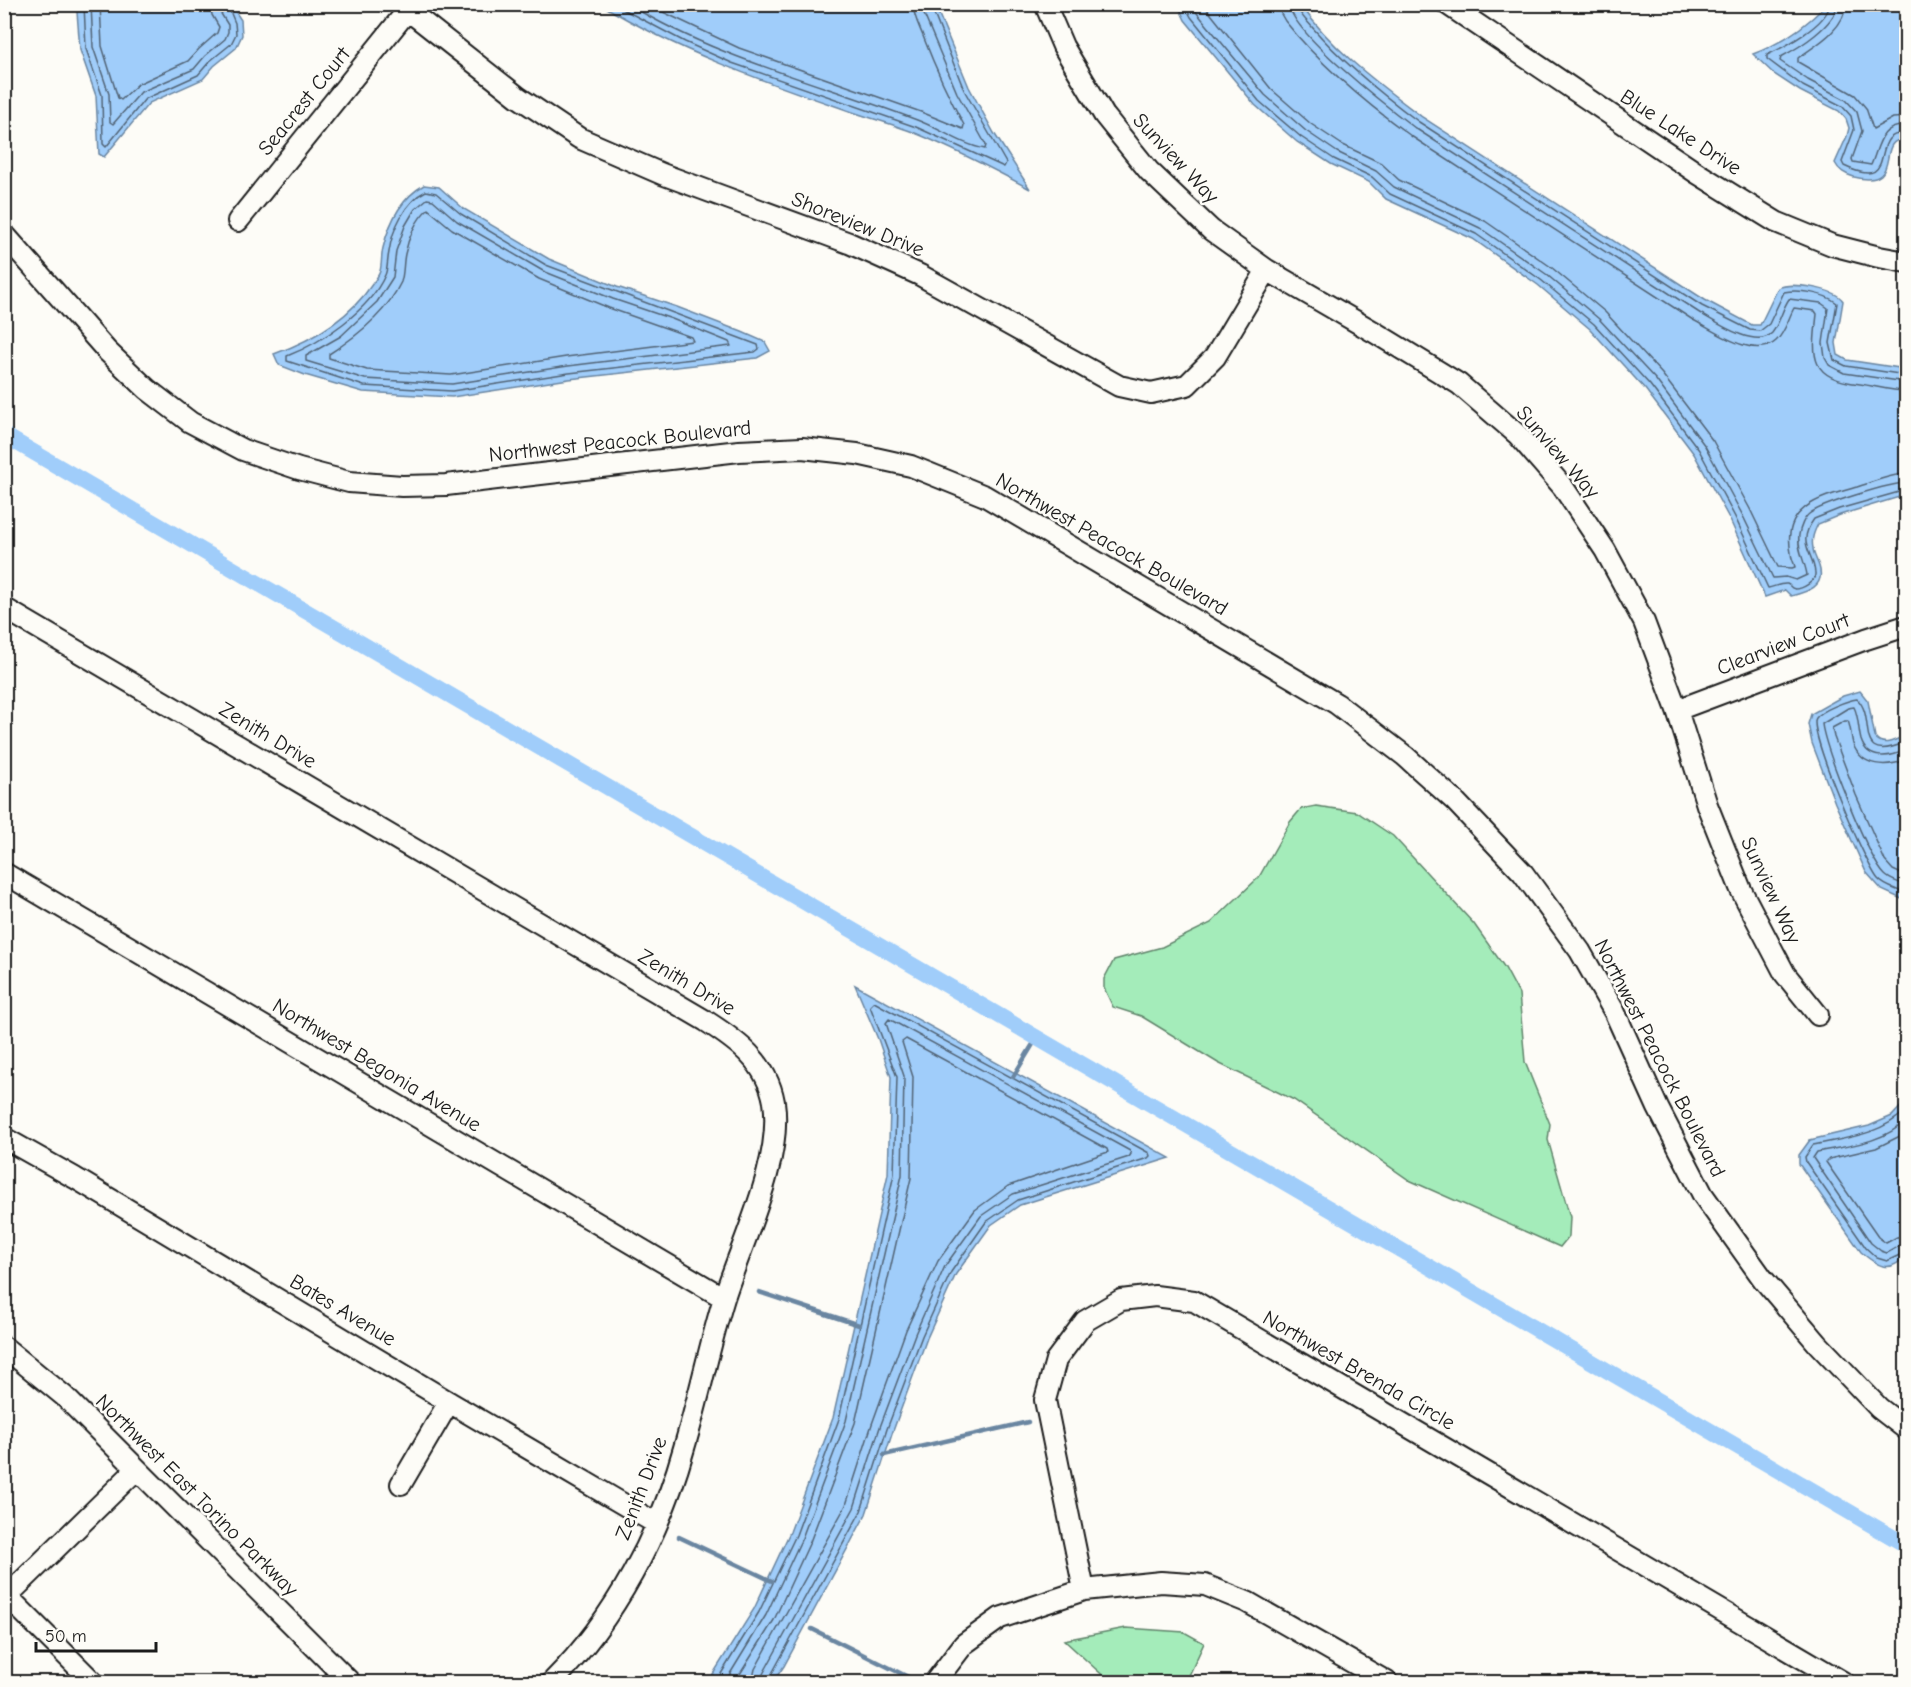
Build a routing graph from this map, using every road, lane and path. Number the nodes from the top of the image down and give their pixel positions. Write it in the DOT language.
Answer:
graph roads {
  1 [pos="1045,4"];
  2 [pos="1447,4"];
  3 [pos="403,8"];
  4 [pos="238,221"];
  5 [pos="6,236"];
  6 [pos="1906,262"];
  7 [pos="1267,270"];
  8 [pos="4,608"];
  9 [pos="1906,626"];
  10 [pos="1677,710"];
  11 [pos="4,873"];
  12 [pos="1818,1016"];
  13 [pos="4,1138"];
  14 [pos="724,1298"];
  15 [pos="4,1347"];
  16 [pos="449,1402"];
  17 [pos="1906,1429"];
  18 [pos="137,1469"];
  19 [pos="401,1485"];
  20 [pos="657,1524"];
  21 [pos="1084,1590"];
  22 [pos="6,1596"];
  23 [pos="93,1683"];
  24 [pos="350,1683"];
  25 [pos="552,1683"];
  26 [pos="935,1683"];
  27 [pos="1387,1683"];
  28 [pos="1843,1683"];
  1 -- 7 [label="street, Sunview Way"];
  2 -- 6 [label="street, Blue Lake Drive"];
  3 -- 4 [label="street, Seacrest Court"];
  3 -- 7 [label="street, Shoreview Drive"];
  5 -- 17 [label="street, Northwest Peacock Boulevard"];
  7 -- 10 [label="street, Sunview Way"];
  8 -- 14 [label="street, Zenith Drive"];
  9 -- 10 [label="street, Clearview Court"];
  10 -- 12 [label="street, Sunview Way"];
  11 -- 14 [label="street, Northwest Begonia Avenue"];
  13 -- 16 [label="street, Bates Avenue"];
  14 -- 20 [label="street, Zenith Drive"];
  15 -- 18 [label="street, Northwest East Torino Parkway"];
  16 -- 19 [label="street"];
  16 -- 20 [label="street, Bates Avenue"];
  18 -- 22 [label="street"];
  18 -- 24 [label="street, Northwest East Torino Parkway"];
  20 -- 25 [label="street, Zenith Drive"];
  21 -- 26 [label="street"];
  21 -- 27 [label="street"];
  21 -- 28 [label="street, Northwest Brenda Circle"];
  22 -- 23 [label="street"];
}
